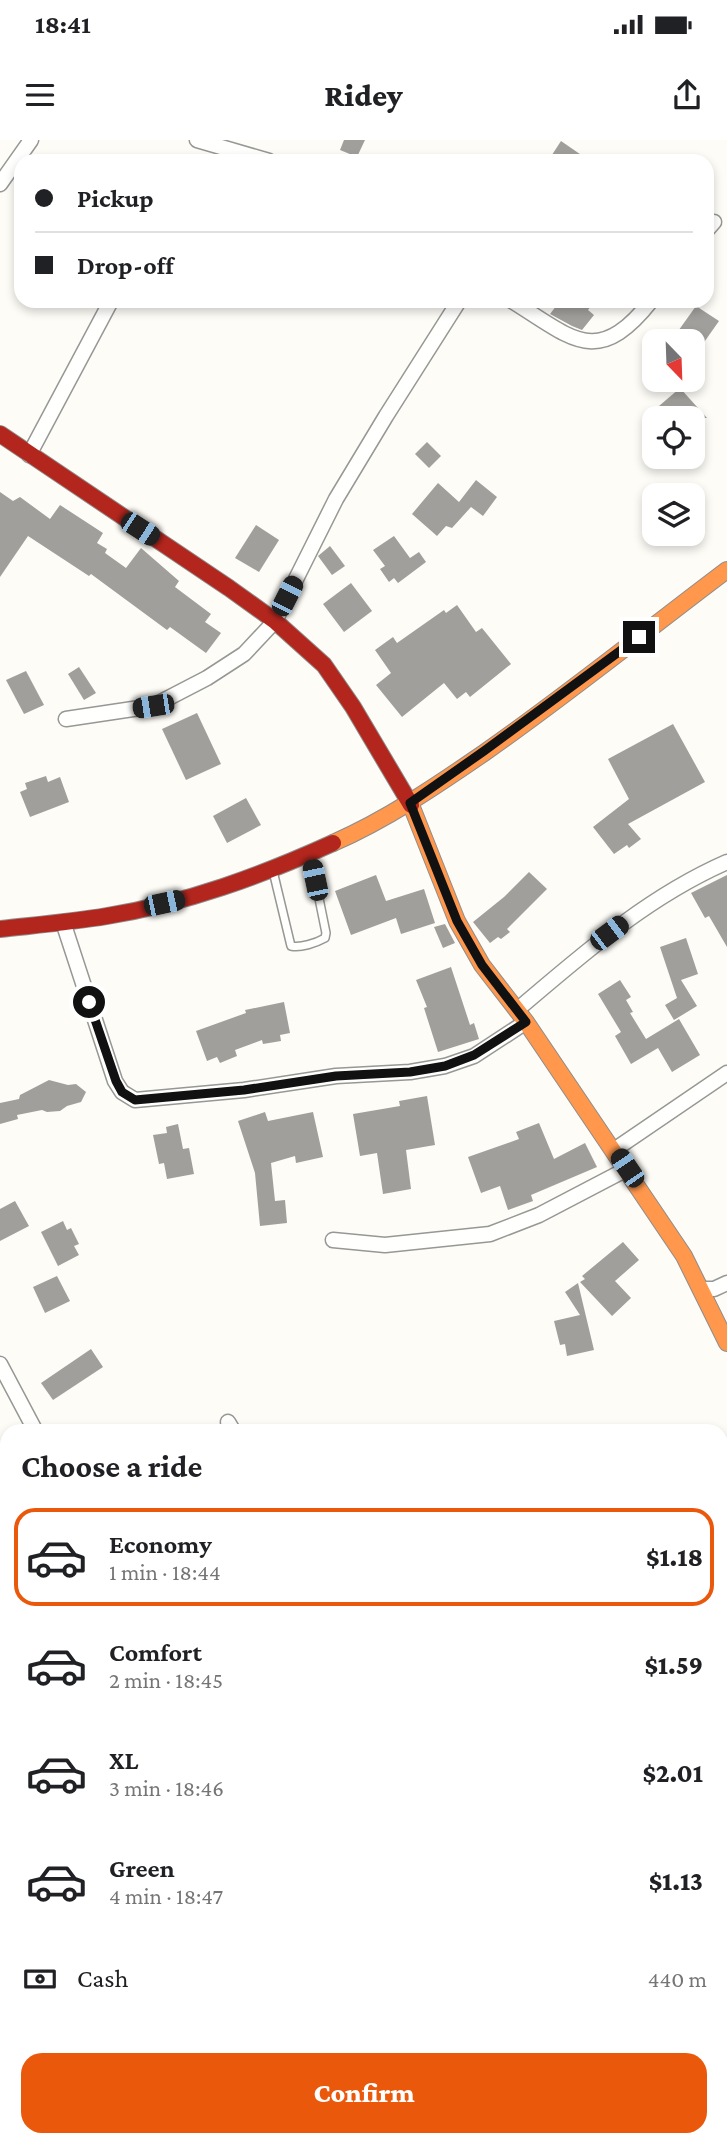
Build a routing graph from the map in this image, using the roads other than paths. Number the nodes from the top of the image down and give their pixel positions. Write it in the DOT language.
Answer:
graph roads {
  1 [pos="197,140"];
  2 [pos="245,154"];
  3 [pos="14,164"];
  4 [pos="0,184"];
  5 [pos="107,308"];
  6 [pos="455,308"];
  7 [pos="523,308"];
  8 [pos="644,308"];
  9 [pos="0,434"];
  10 [pos="29,455"];
  11 [pos="724,579"];
  12 [pos="275,621"];
  13 [pos="66,719"];
  14 [pos="410,803"];
  15 [pos="310,853"];
  16 [pos="727,862"];
  17 [pos="272,870"];
  18 [pos="63,922"];
  19 [pos="0,929"];
  20 [pos="522,1016"];
  21 [pos="727,1073"];
  22 [pos="614,1150"];
  23 [pos="627,1168"];
  24 [pos="333,1240"];
  25 [pos="727,1283"];
  26 [pos="700,1289"];
  27 [pos="727,1343"];
  28 [pos="0,1364"];
  29 [pos="32,1424"];
  1 -- 2 [label="street"];
  3 -- 4 [label="street"];
  5 -- 10 [label="street"];
  6 -- 12 [label="street"];
  7 -- 8 [label="street"];
  9 -- 10 [label="street"];
  10 -- 12 [label="street"];
  11 -- 14 [label="street"];
  12 -- 13 [label="street"];
  12 -- 14 [label="street"];
  14 -- 15 [label="street"];
  14 -- 20 [label="street"];
  15 -- 17 [label="street"];
  15 -- 17 [label="lane"];
  16 -- 20 [label="street"];
  17 -- 18 [label="street"];
  18 -- 19 [label="street"];
  18 -- 20 [label="street"];
  20 -- 22 [label="street"];
  21 -- 22 [label="street"];
  22 -- 23 [label="street"];
  23 -- 24 [label="street"];
  23 -- 26 [label="street"];
  25 -- 26 [label="street"];
  26 -- 27 [label="street"];
  28 -- 29 [label="street"];
}
